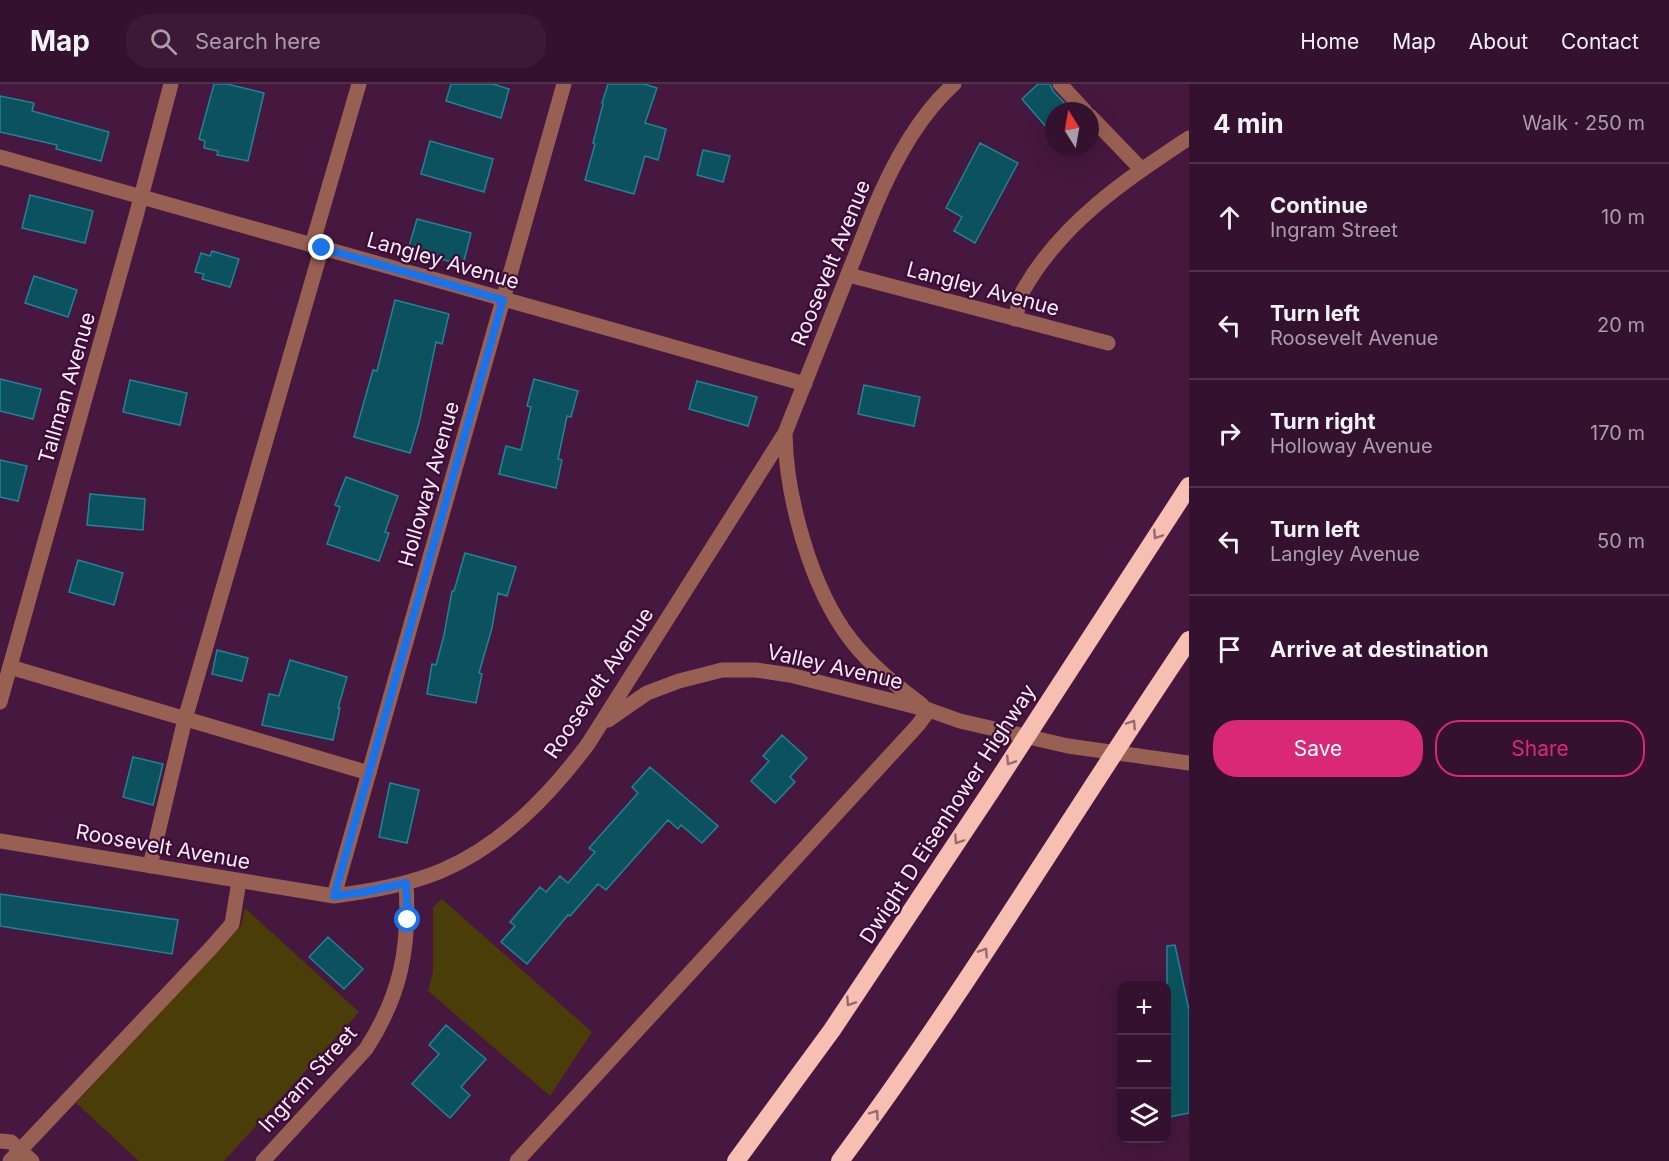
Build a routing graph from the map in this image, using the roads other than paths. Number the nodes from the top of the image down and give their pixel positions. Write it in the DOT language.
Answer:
graph roads {
  1 [pos="171,84"];
  2 [pos="359,84"];
  3 [pos="564,84"];
  4 [pos="954,84"];
  5 [pos="1060,84"];
  6 [pos="1077,102"];
  7 [pos="1099,125"];
  8 [pos="1189,138"];
  9 [pos="0,157"];
  10 [pos="1142,170"];
  11 [pos="142,197"];
  12 [pos="317,246"];
  13 [pos="849,275"];
  14 [pos="503,300"];
  15 [pos="1015,320"];
  16 [pos="1108,343"];
  17 [pos="805,384"];
  18 [pos="785,433"];
  19 [pos="1189,486"];
  20 [pos="1189,639"];
  21 [pos="10,667"];
  22 [pos="0,702"];
  23 [pos="929,710"];
  24 [pos="185,719"];
  25 [pos="600,726"];
  26 [pos="1189,763"];
  27 [pos="369,772"];
  28 [pos="0,841"];
  29 [pos="150,866"];
  30 [pos="240,881"];
  31 [pos="406,883"];
  32 [pos="334,896"];
  33 [pos="0,1141"];
  34 [pos="15,1155"];
  35 [pos="32,1161"];
  36 [pos="263,1161"];
  37 [pos="517,1161"];
  38 [pos="736,1161"];
  39 [pos="840,1161"];
  1 -- 11 [label="street, Tallman Avenue"];
  2 -- 12 [label="street"];
  3 -- 14 [label="street, Holloway Avenue"];
  4 -- 13 [label="street, Roosevelt Avenue"];
  5 -- 6 [label="street"];
  7 -- 10 [label="street"];
  8 -- 10 [label="street"];
  9 -- 11 [label="street, Langley Avenue"];
  10 -- 15 [label="street"];
  11 -- 12 [label="street, Langley Avenue"];
  11 -- 21 [label="street, Tallman Avenue"];
  12 -- 14 [label="street, Langley Avenue"];
  12 -- 24 [label="street"];
  13 -- 15 [label="street, Langley Avenue"];
  13 -- 17 [label="street, Roosevelt Avenue"];
  14 -- 17 [label="street, Langley Avenue"];
  14 -- 27 [label="street, Holloway Avenue"];
  15 -- 16 [label="street, Langley Avenue"];
  17 -- 18 [label="street, Roosevelt Avenue"];
  18 -- 23 [label="street, Valley Avenue"];
  18 -- 25 [label="street, Roosevelt Avenue"];
  19 -- 38 [label="highway, Dwight D Eisenhower Highway, one-way"];
  39 -- 20 [label="highway, one-way"];
  21 -- 22 [label="street, Tallman Avenue"];
  21 -- 24 [label="street"];
  23 -- 25 [label="street, Valley Avenue"];
  23 -- 26 [label="street, Valley Avenue"];
  23 -- 37 [label="street"];
  24 -- 27 [label="street"];
  24 -- 29 [label="street"];
  25 -- 31 [label="street, Roosevelt Avenue"];
  27 -- 32 [label="street, Holloway Avenue"];
  28 -- 29 [label="street, Roosevelt Avenue"];
  29 -- 30 [label="street, Roosevelt Avenue"];
  30 -- 32 [label="street, Roosevelt Avenue"];
  30 -- 34 [label="street"];
  31 -- 32 [label="street, Roosevelt Avenue"];
  31 -- 36 [label="street, Ingram Street"];
  33 -- 34 [label="street"];
  34 -- 35 [label="street"];
}
